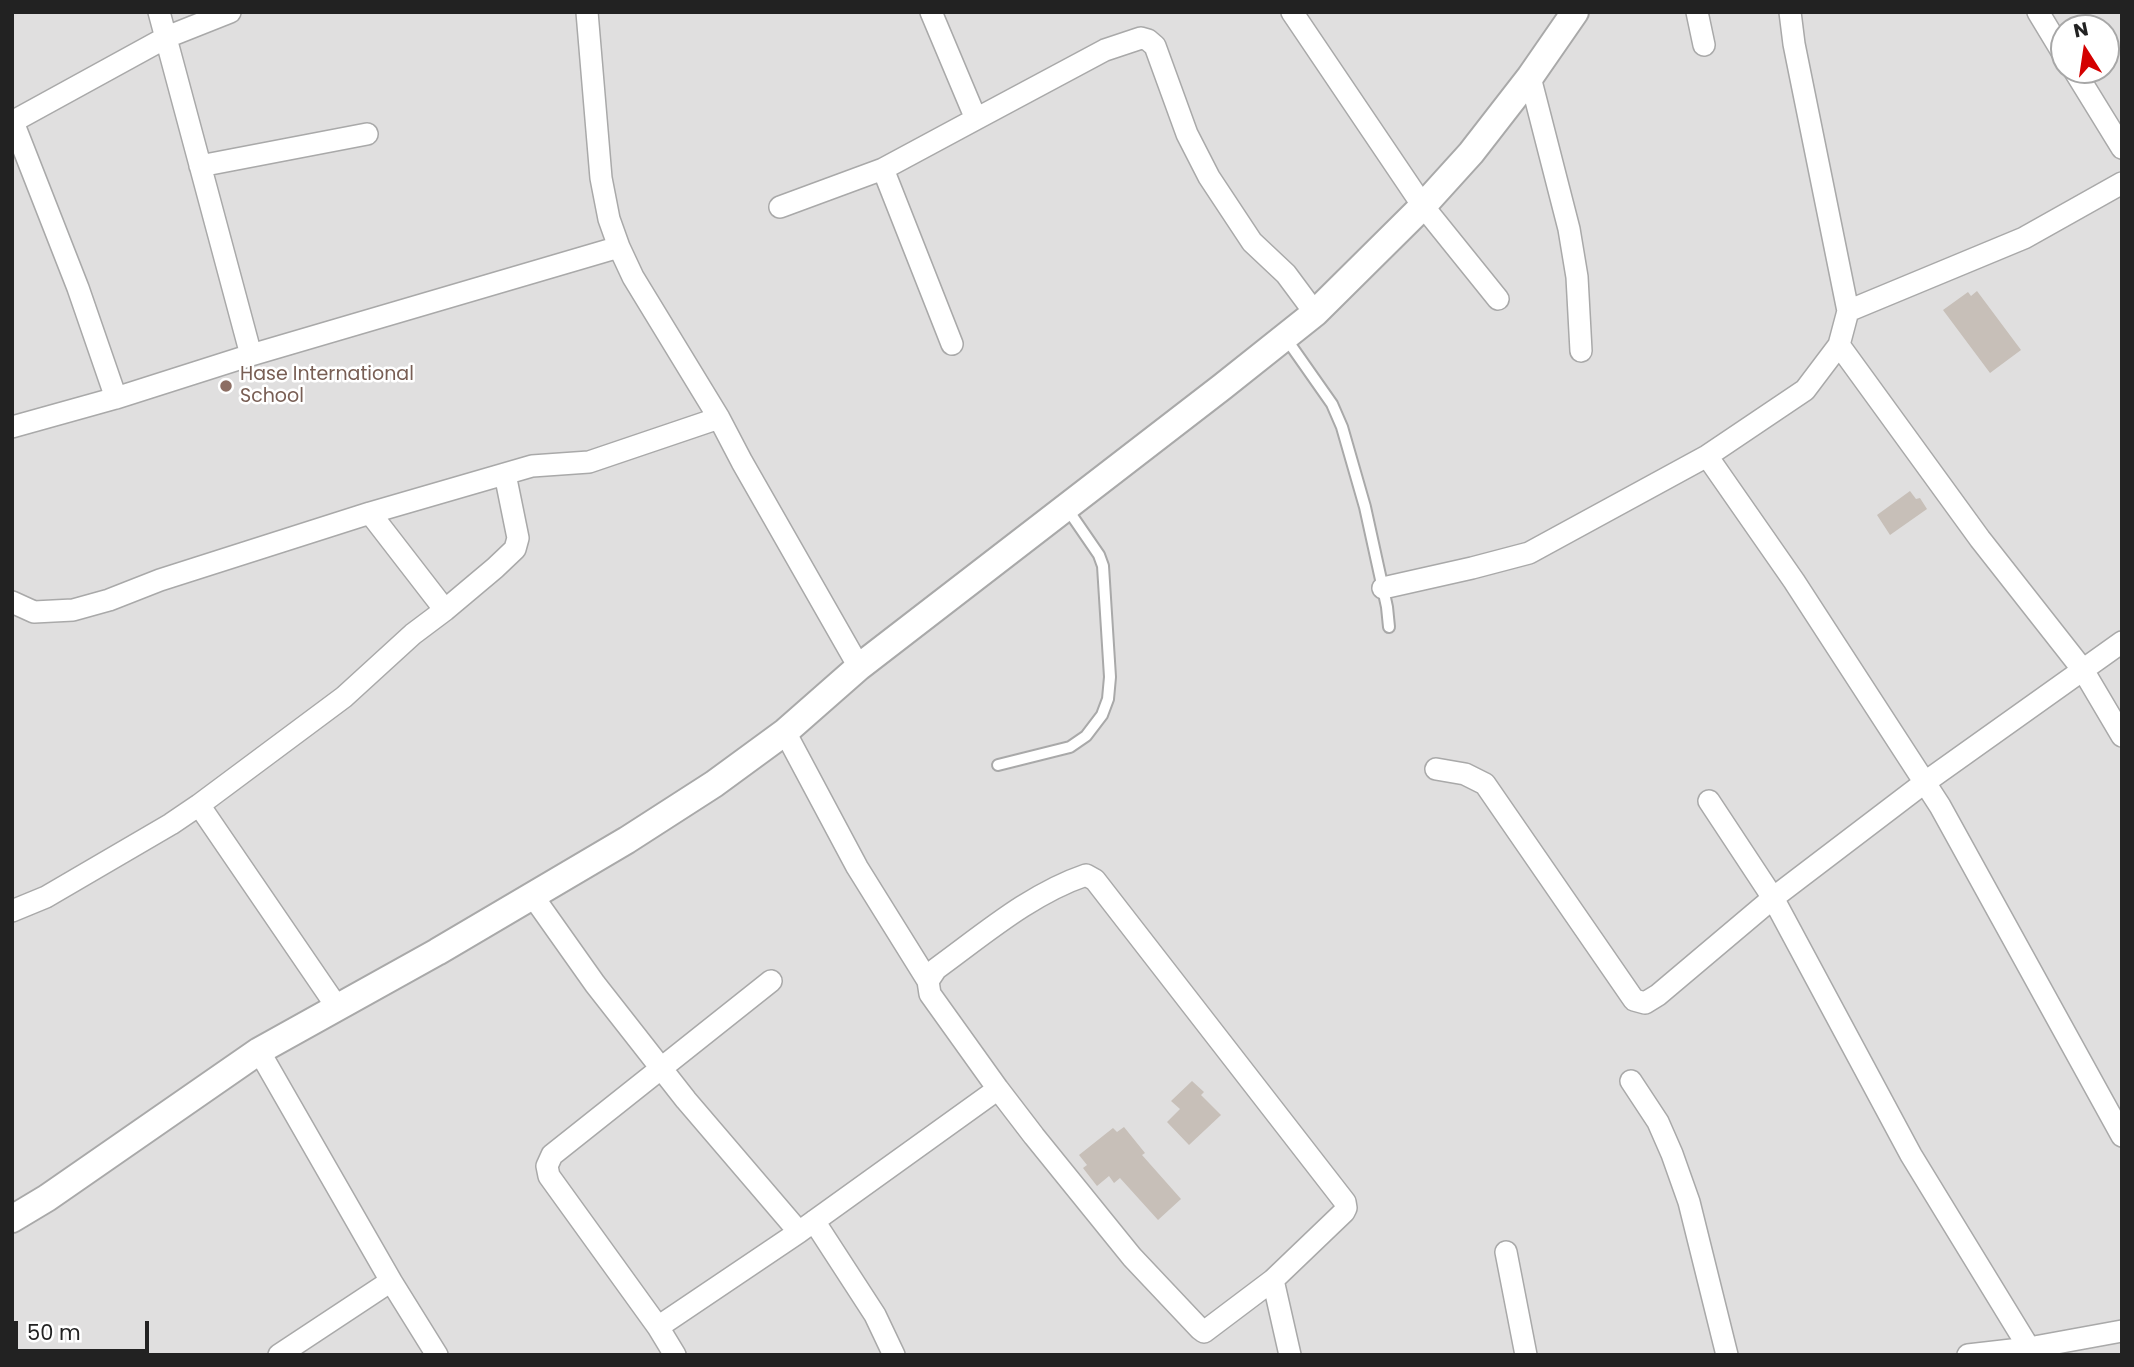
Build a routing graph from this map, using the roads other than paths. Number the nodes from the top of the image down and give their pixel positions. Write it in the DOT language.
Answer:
graph roads {
  1 [pos="159,12"];
  2 [pos="230,12"];
  3 [pos="587,12"];
  4 [pos="931,12"];
  5 [pos="1292,12"];
  6 [pos="1575,12"];
  7 [pos="1696,12"];
  8 [pos="1790,12"];
  9 [pos="2038,12"];
  10 [pos="2050,32"];
  11 [pos="167,37"];
  12 [pos="1704,45"];
  13 [pos="1530,77"];
  14 [pos="2083,84"];
  15 [pos="976,119"];
  16 [pos="13,122"];
  17 [pos="367,134"];
  18 [pos="2122,148"];
  19 [pos="200,166"];
  20 [pos="883,169"];
  21 [pos="2122,183"];
  22 [pos="1423,205"];
  23 [pos="780,207"];
  24 [pos="619,247"];
  25 [pos="1498,299"];
  26 [pos="1848,311"];
  27 [pos="1315,313"];
  28 [pos="1285,337"];
  29 [pos="952,344"];
  30 [pos="1839,345"];
  31 [pos="1581,351"];
  32 [pos="250,355"];
  33 [pos="116,398"];
  34 [pos="719,418"];
  35 [pos="12,427"];
  36 [pos="1707,456"];
  37 [pos="505,474"];
  38 [pos="1066,507"];
  39 [pos="370,513"];
  40 [pos="1383,588"];
  41 [pos="12,602"];
  42 [pos="445,610"];
  43 [pos="1389,627"];
  44 [pos="2122,642"];
  45 [pos="859,667"];
  46 [pos="2083,670"];
  47 [pos="785,732"];
  48 [pos="2122,736"];
  49 [pos="998,765"];
  50 [pos="1436,769"];
  51 [pos="1924,783"];
  52 [pos="1709,802"];
  53 [pos="199,805"];
  54 [pos="533,895"];
  55 [pos="1773,898"];
  56 [pos="12,911"];
  57 [pos="771,981"];
  58 [pos="928,981"];
  59 [pos="338,1007"];
  60 [pos="259,1051"];
  61 [pos="663,1069"];
  62 [pos="1631,1081"];
  63 [pos="998,1089"];
  64 [pos="2122,1136"];
  65 [pos="12,1219"];
  66 [pos="806,1227"];
  67 [pos="1506,1252"];
  68 [pos="1273,1280"];
  69 [pos="391,1281"];
  70 [pos="658,1327"];
  71 [pos="2121,1336"];
  72 [pos="2029,1348"];
  73 [pos="279,1355"];
  74 [pos="437,1355"];
  75 [pos="675,1355"];
  76 [pos="894,1355"];
  77 [pos="1290,1355"];
  78 [pos="1526,1355"];
  79 [pos="1727,1355"];
  80 [pos="1968,1355"];
  1 -- 11 [label="street"];
  2 -- 11 [label="street"];
  3 -- 24 [label="street"];
  4 -- 15 [label="street"];
  5 -- 22 [label="street"];
  6 -- 13 [label="street"];
  7 -- 12 [label="street"];
  8 -- 26 [label="street"];
  9 -- 10 [label="street"];
  11 -- 16 [label="street"];
  11 -- 19 [label="street"];
  13 -- 22 [label="street"];
  13 -- 31 [label="street"];
  14 -- 18 [label="street"];
  15 -- 20 [label="street"];
  15 -- 27 [label="street"];
  16 -- 33 [label="street"];
  17 -- 19 [label="street"];
  19 -- 32 [label="street"];
  20 -- 23 [label="street"];
  20 -- 29 [label="street"];
  21 -- 26 [label="street"];
  22 -- 25 [label="street"];
  22 -- 27 [label="street"];
  24 -- 32 [label="street"];
  24 -- 34 [label="street"];
  26 -- 30 [label="street"];
  27 -- 28 [label="street"];
  28 -- 38 [label="street"];
  28 -- 40 [label="lane"];
  30 -- 36 [label="street"];
  30 -- 46 [label="street"];
  32 -- 33 [label="street"];
  33 -- 35 [label="street"];
  34 -- 37 [label="street"];
  34 -- 45 [label="street"];
  36 -- 40 [label="street"];
  36 -- 51 [label="street"];
  37 -- 39 [label="street"];
  37 -- 42 [label="street"];
  38 -- 45 [label="street"];
  38 -- 49 [label="lane"];
  39 -- 41 [label="street"];
  39 -- 42 [label="street"];
  40 -- 43 [label="lane"];
  42 -- 53 [label="street"];
  44 -- 46 [label="street"];
  45 -- 47 [label="street"];
  46 -- 48 [label="street"];
  46 -- 51 [label="street"];
  47 -- 54 [label="street"];
  47 -- 58 [label="street"];
  50 -- 55 [label="street"];
  51 -- 55 [label="street"];
  51 -- 64 [label="street"];
  52 -- 55 [label="street"];
  53 -- 56 [label="street"];
  53 -- 59 [label="street"];
  54 -- 59 [label="street"];
  54 -- 61 [label="street"];
  55 -- 72 [label="street"];
  57 -- 61 [label="street"];
  58 -- 63 [label="street"];
  58 -- 68 [label="street"];
  59 -- 60 [label="street"];
  60 -- 65 [label="street"];
  60 -- 69 [label="street"];
  61 -- 66 [label="street"];
  61 -- 70 [label="street"];
  62 -- 79 [label="street"];
  63 -- 66 [label="street"];
  63 -- 68 [label="street"];
  66 -- 70 [label="street"];
  66 -- 76 [label="street"];
  67 -- 78 [label="street"];
  68 -- 77 [label="street"];
  69 -- 73 [label="street"];
  69 -- 74 [label="street"];
  70 -- 75 [label="street"];
  71 -- 72 [label="street"];
  72 -- 80 [label="street"];
}
